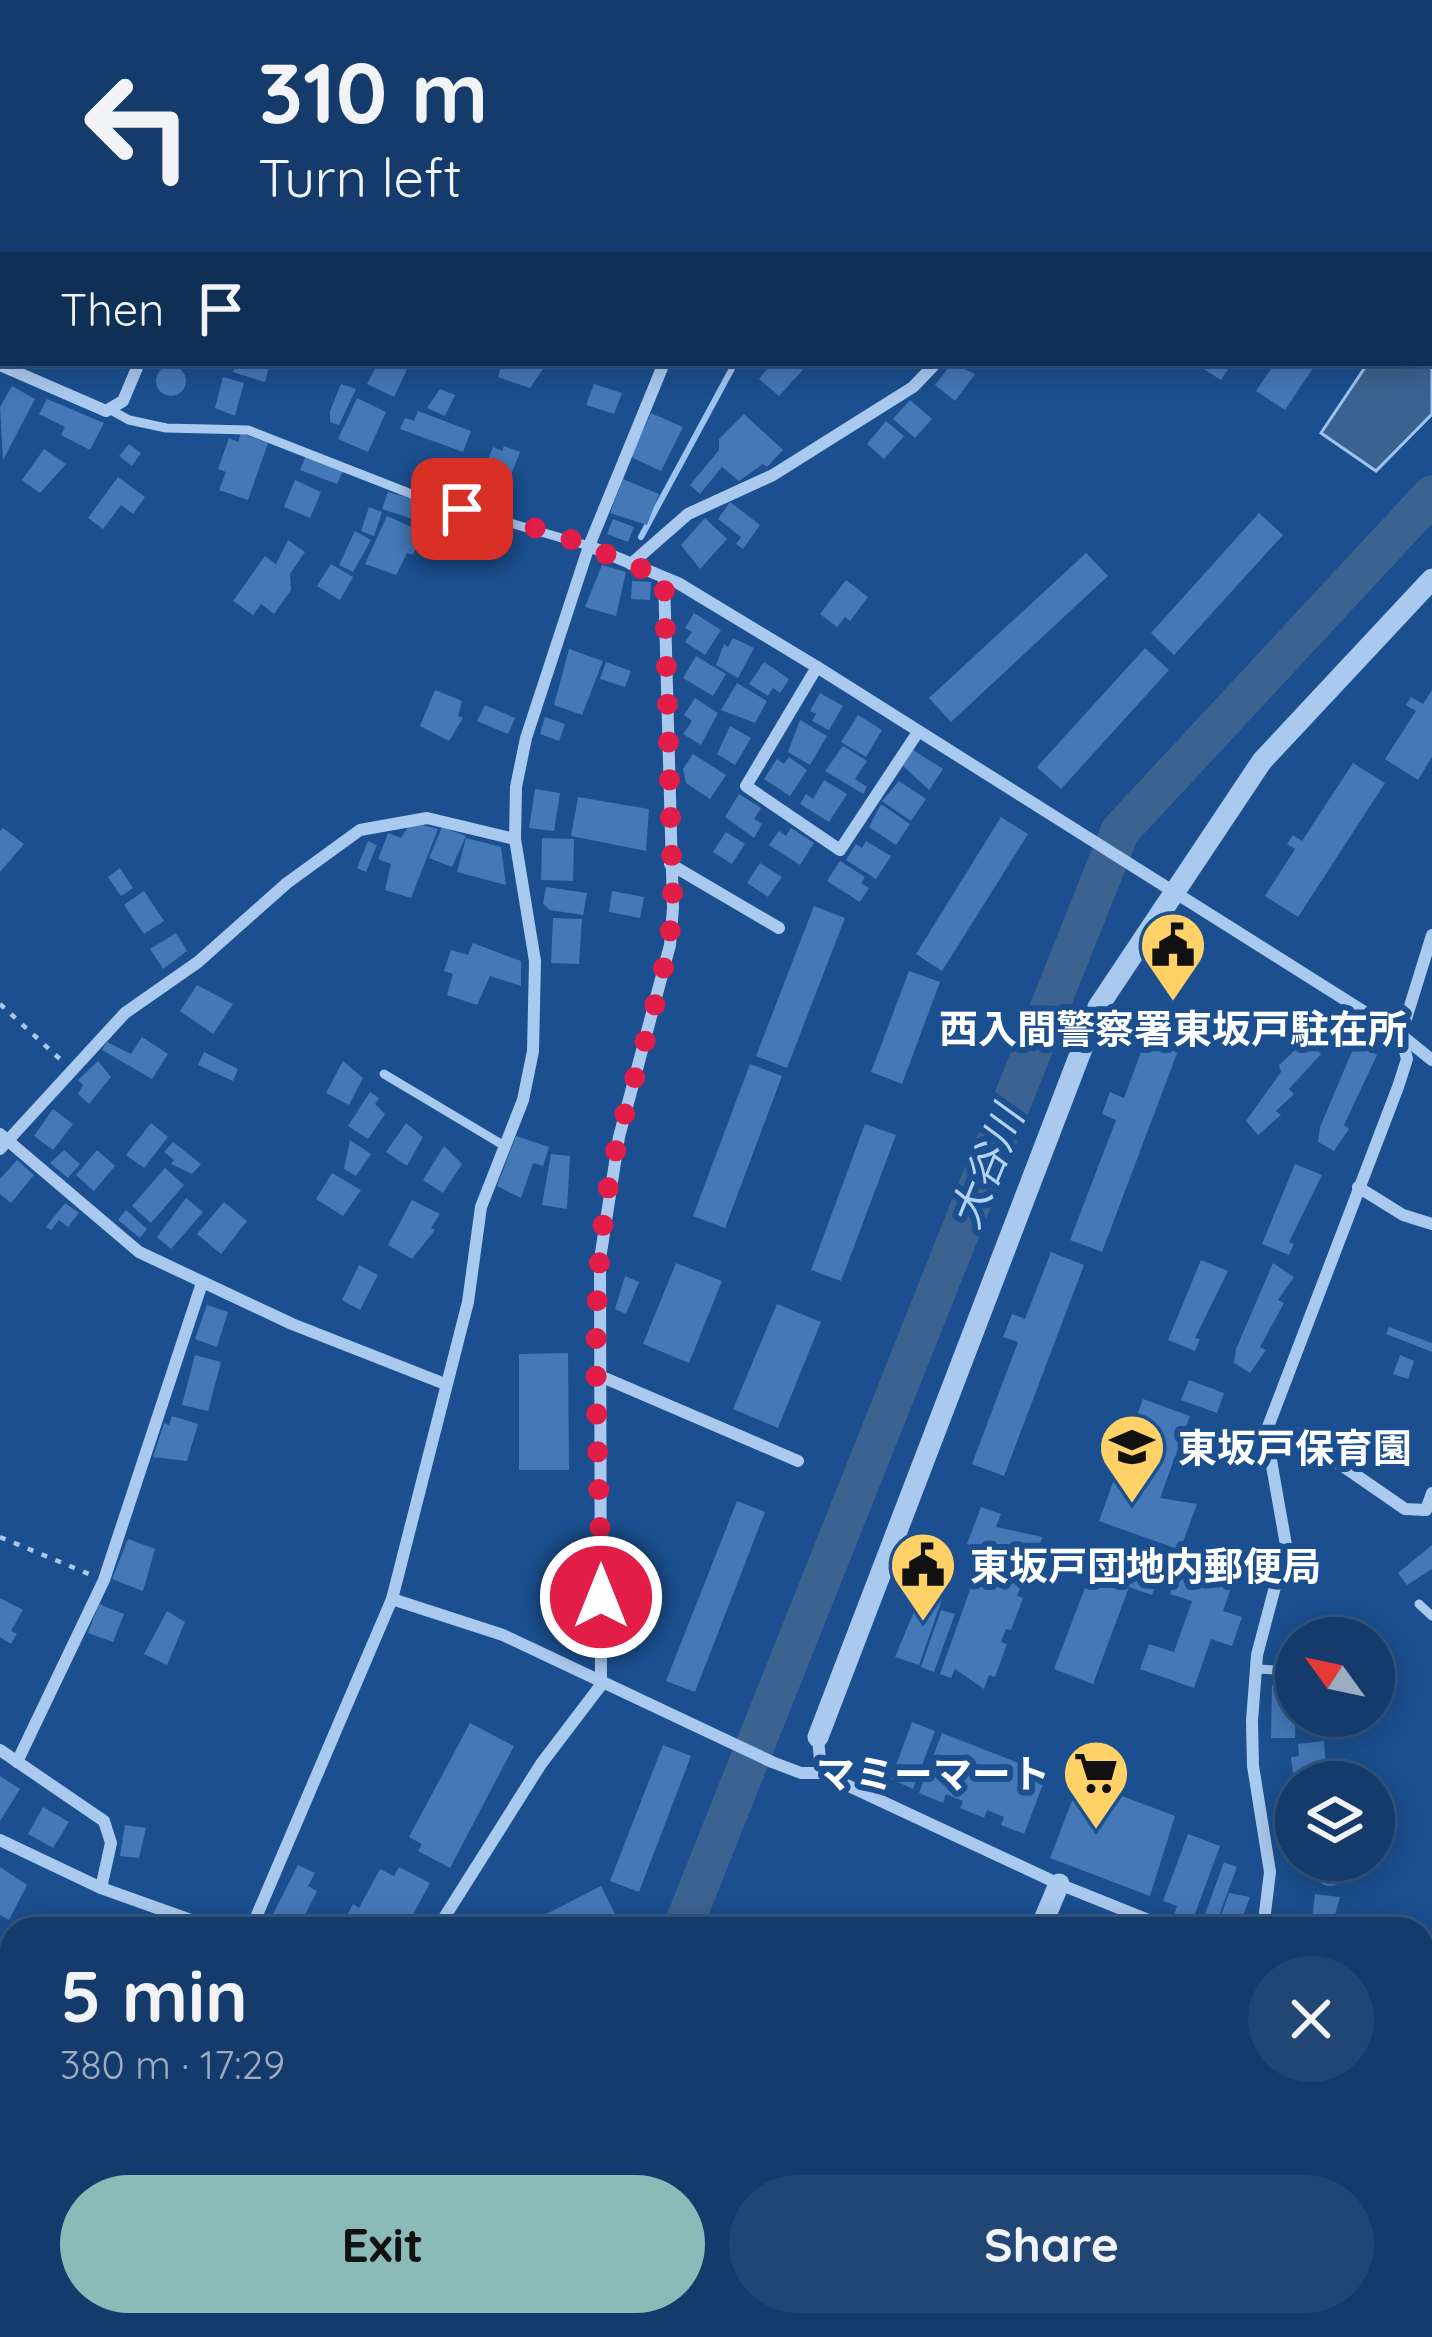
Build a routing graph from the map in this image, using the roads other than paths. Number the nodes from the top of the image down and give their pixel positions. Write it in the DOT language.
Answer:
graph roads {
  1 [pos="2,366"];
  2 [pos="139,366"];
  3 [pos="663,366"];
  4 [pos="933,366"];
  5 [pos="109,409"];
  6 [pos="589,546"];
  7 [pos="632,564"];
  8 [pos="664,578"];
  9 [pos="1432,578"];
  10 [pos="817,667"];
  11 [pos="918,732"];
  12 [pos="514,839"];
  13 [pos="670,864"];
  14 [pos="1174,890"];
  15 [pos="778,928"];
  16 [pos="1432,935"];
  17 [pos="1401,1035"];
  18 [pos="1432,1060"];
  19 [pos="384,1074"];
  20 [pos="2,1141"];
  21 [pos="503,1145"];
  22 [pos="1358,1187"];
  23 [pos="1432,1224"];
  24 [pos="202,1283"];
  25 [pos="600,1376"];
  26 [pos="446,1384"];
  27 [pos="1267,1432"];
  28 [pos="798,1461"];
  29 [pos="1432,1493"];
  30 [pos="392,1599"];
  31 [pos="1419,1604"];
  32 [pos="1432,1616"];
  33 [pos="1256,1669"];
  34 [pos="1275,1670"];
  35 [pos="601,1685"];
  36 [pos="818,1737"];
  37 [pos="0,1750"];
  38 [pos="17,1762"];
  39 [pos="821,1773"];
  40 [pos="0,1840"];
  41 [pos="1059,1885"];
  42 [pos="100,1888"];
  43 [pos="182,1917"];
  44 [pos="256,1917"];
  45 [pos="445,1917"];
  46 [pos="1045,1917"];
  47 [pos="1140,1917"];
  48 [pos="1264,1917"];
  1 -- 5 [label="street"];
  2 -- 5 [label="street"];
  3 -- 6 [label="street"];
  4 -- 7 [label="street"];
  5 -- 6 [label="lane"];
  6 -- 7 [label="street"];
  6 -- 12 [label="street"];
  7 -- 8 [label="street"];
  8 -- 10 [label="street"];
  8 -- 13 [label="street"];
  9 -- 14 [label="street"];
  10 -- 11 [label="street"];
  10 -- 11 [label="street"];
  11 -- 14 [label="street"];
  12 -- 20 [label="street"];
  12 -- 21 [label="street"];
  13 -- 15 [label="street"];
  13 -- 25 [label="street"];
  14 -- 17 [label="street"];
  14 -- 36 [label="street"];
  16 -- 17 [label="street"];
  17 -- 18 [label="street"];
  17 -- 22 [label="street"];
  19 -- 21 [label="lane"];
  20 -- 24 [label="street"];
  21 -- 26 [label="street"];
  22 -- 23 [label="street"];
  22 -- 27 [label="street"];
  24 -- 26 [label="street"];
  24 -- 38 [label="street"];
  25 -- 28 [label="street"];
  25 -- 35 [label="street"];
  26 -- 30 [label="street"];
  27 -- 29 [label="street"];
  27 -- 33 [label="street"];
  30 -- 35 [label="street"];
  30 -- 44 [label="street"];
  31 -- 32 [label="lane"];
  33 -- 34 [label="lane"];
  33 -- 48 [label="street"];
  35 -- 39 [label="street"];
  35 -- 45 [label="street"];
  36 -- 39 [label="street"];
  37 -- 38 [label="street"];
  38 -- 42 [label="street"];
  39 -- 41 [label="street"];
  40 -- 42 [label="street"];
  41 -- 46 [label="street"];
  41 -- 47 [label="street"];
  42 -- 43 [label="street"];
}
